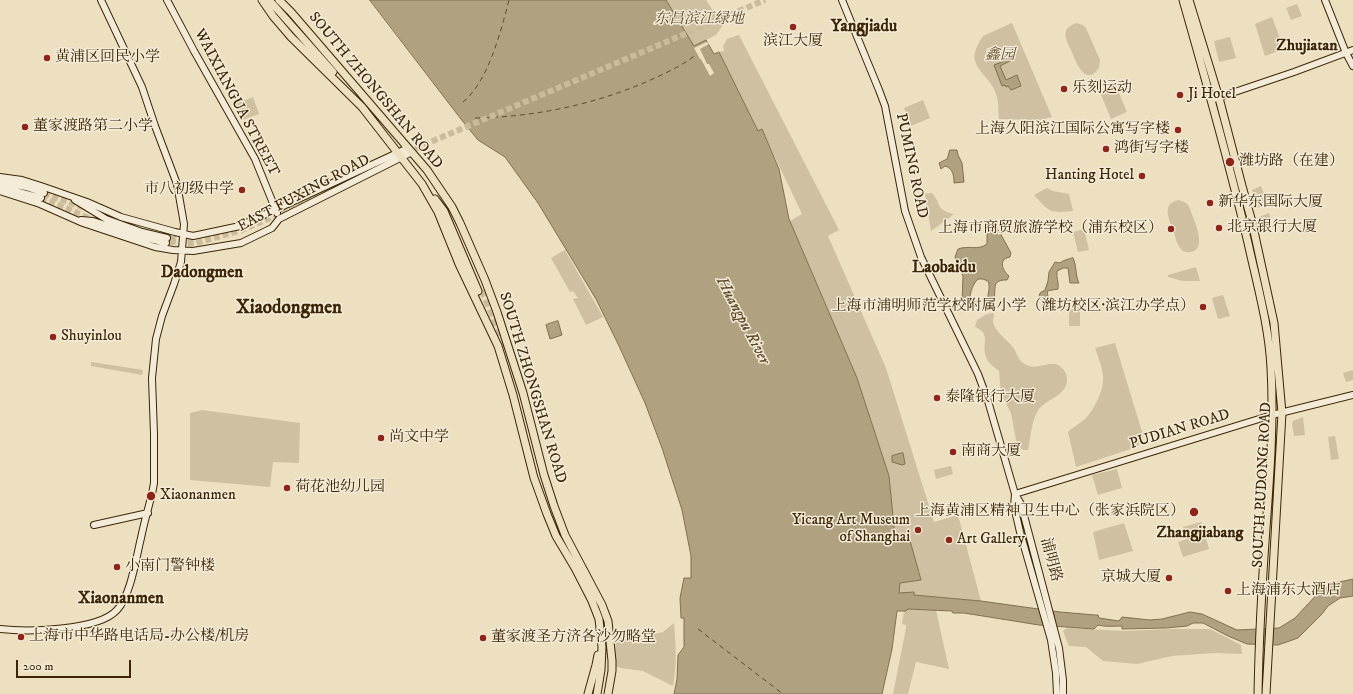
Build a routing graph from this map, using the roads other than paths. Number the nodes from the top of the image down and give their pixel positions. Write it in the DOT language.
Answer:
graph roads {
  1 [pos="101,0"];
  2 [pos="167,0"];
  3 [pos="262,0"];
  4 [pos="269,0"];
  5 [pos="279,0"];
  6 [pos="842,0"];
  7 [pos="1182,0"];
  8 [pos="1189,0"];
  9 [pos="1325,0"];
  10 [pos="1353,50"];
  11 [pos="1346,53"];
  12 [pos="1353,66"];
  13 [pos="1219,98"];
  14 [pos="1212,100"];
  15 [pos="357,101"];
  16 [pos="410,150"];
  17 [pos="399,155"];
  18 [pos="0,177"];
  19 [pos="434,181"];
  20 [pos="0,182"];
  21 [pos="422,184"];
  22 [pos="0,187"];
  23 [pos="0,191"];
  24 [pos="63,193"];
  25 [pos="276,210"];
  26 [pos="279,219"];
  27 [pos="77,220"];
  28 [pos="452,224"];
  29 [pos="183,234"];
  30 [pos="182,251"];
  31 [pos="480,290"];
  32 [pos="1353,394"];
  33 [pos="1282,413"];
  34 [pos="1272,415"];
  35 [pos="1015,494"];
  36 [pos="148,513"];
  37 [pos="94,525"];
  38 [pos="602,605"];
  39 [pos="599,618"];
  40 [pos="0,629"];
  41 [pos="1054,640"];
  42 [pos="588,694"];
  43 [pos="597,694"];
  44 [pos="602,694"];
  45 [pos="608,694"];
  46 [pos="1057,694"];
  47 [pos="1063,694"];
  48 [pos="1258,694"];
  49 [pos="1266,694"];
  1 -- 29 [label="main road"];
  2 -- 25 [label="main road, WAIXIANGUA STREET"];
  3 -- 15 [label="main road, SOUTH ZHONGSHAN ROAD"];
  4 -- 15 [label="main road"];
  5 -- 16 [label="main road, SOUTH ZHONGSHAN ROAD"];
  6 -- 35 [label="main road, PUMING ROAD"];
  7 -- 14 [label="main road, SOUTH PUDONG ROAD"];
  8 -- 13 [label="main road, SOUTH PUDONG ROAD"];
  9 -- 11 [label="main road"];
  10 -- 11 [label="main road"];
  11 -- 12 [label="main road"];
  11 -- 13 [label="main road"];
  13 -- 14 [label="main road"];
  13 -- 33 [label="main road, SOUTH PUDONG ROAD"];
  14 -- 34 [label="main road, SOUTH PUDONG ROAD"];
  15 -- 17 [label="main road, SOUTH ZHONGSHAN ROAD"];
  16 -- 17 [label="main road, EAST FUXING ROAD"];
  16 -- 19 [label="main road, SOUTH ZHONGSHAN ROAD"];
  17 -- 21 [label="main road, SOUTH ZHONGSHAN ROAD"];
  17 -- 25 [label="main road, EAST FUXING ROAD"];
  17 -- 26 [label="main road, EAST FUXING ROAD"];
  18 -- 24 [label="main road, EAST FUXING ROAD"];
  19 -- 28 [label="main road, SOUTH ZHONGSHAN ROAD"];
  19 -- 38 [label="main road, SOUTH ZHONGSHAN ROAD"];
  20 -- 22 [label="main road"];
  21 -- 28 [label="main road, SOUTH ZHONGSHAN ROAD"];
  21 -- 39 [label="main road, SOUTH ZHONGSHAN ROAD"];
  23 -- 27 [label="main road, EAST FUXING ROAD"];
  24 -- 27 [label="main road"];
  24 -- 29 [label="main road, EAST FUXING ROAD"];
  25 -- 26 [label="main road, WAIXIANGUA STREET"];
  25 -- 29 [label="main road, EAST FUXING ROAD"];
  26 -- 30 [label="main road, EAST FUXING ROAD"];
  27 -- 30 [label="main road, EAST FUXING ROAD"];
  28 -- 31 [label="main road"];
  29 -- 30 [label="main road"];
  30 -- 36 [label="main road"];
  32 -- 33 [label="main road, PUDIAN ROAD"];
  33 -- 34 [label="main road, PUDIAN ROAD"];
  33 -- 49 [label="main road, SOUTH PUDONG ROAD"];
  34 -- 35 [label="main road, PUDIAN ROAD"];
  34 -- 48 [label="main road, SOUTH PUDONG ROAD"];
  35 -- 41 [label="main road, 浦明路"];
  35 -- 41 [label="main road, 浦明路"];
  36 -- 37 [label="main road"];
  36 -- 40 [label="main road"];
  38 -- 44 [label="main road, SOUTH ZHONGSHAN ROAD"];
  38 -- 45 [label="main road, SOUTH ZHONGSHAN ROAD"];
  39 -- 42 [label="main road, SOUTH ZHONGSHAN ROAD"];
  39 -- 43 [label="main road, SOUTH ZHONGSHAN ROAD"];
  41 -- 46 [label="main road, 浦明路"];
  41 -- 47 [label="main road, 浦明路"];
}
